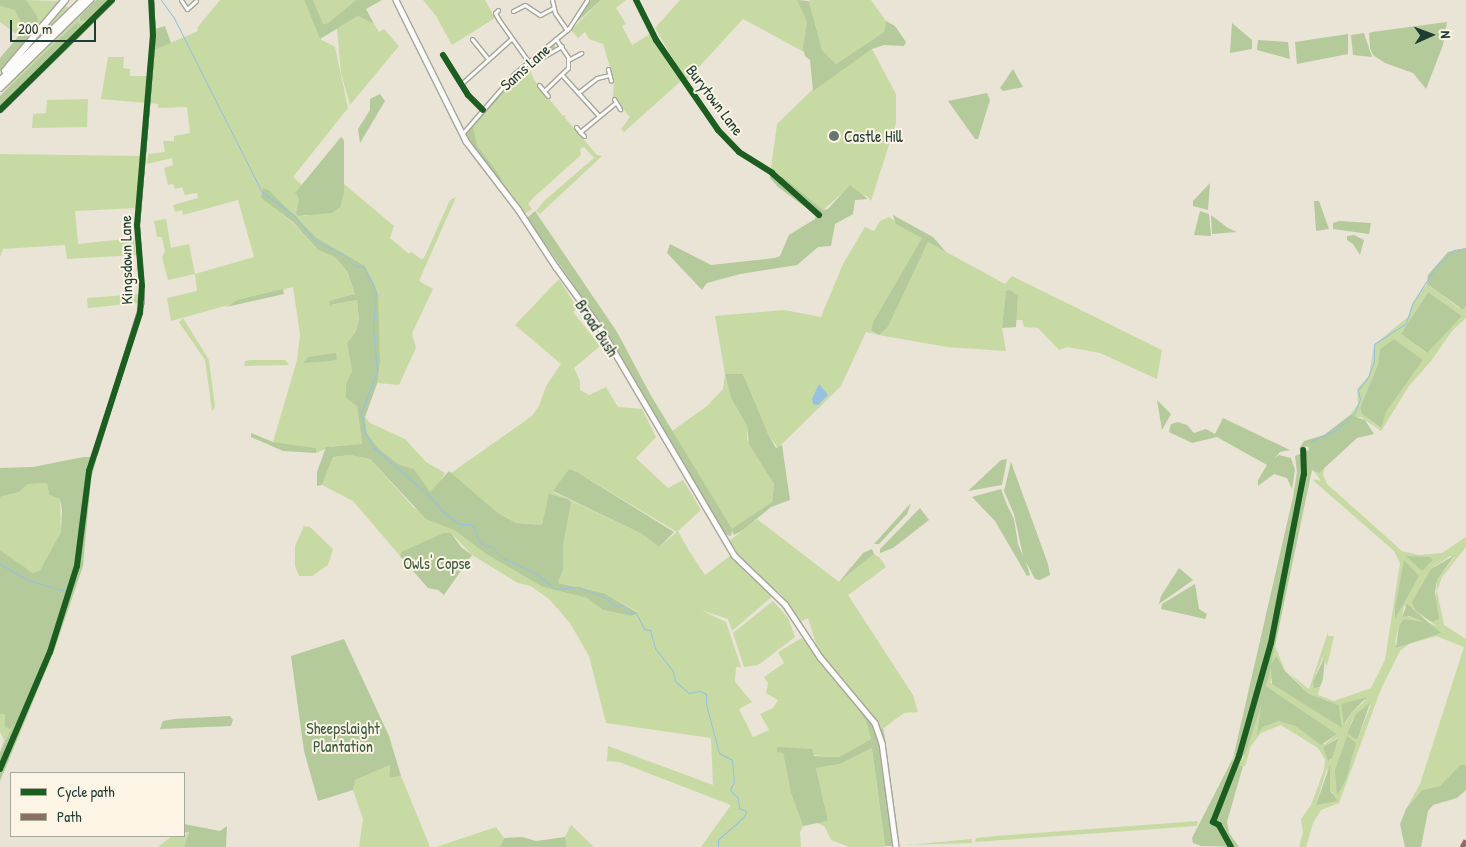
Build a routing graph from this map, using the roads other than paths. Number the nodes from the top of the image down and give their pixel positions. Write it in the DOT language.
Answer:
graph roads {
  1 [pos="65,0"];
  2 [pos="83,0"];
  3 [pos="90,0"];
  4 [pos="112,0"];
  5 [pos="151,0"];
  6 [pos="181,0"];
  7 [pos="396,0"];
  8 [pos="552,0"];
  9 [pos="587,0"];
  10 [pos="636,0"];
  11 [pos="196,1"];
  12 [pos="553,8"];
  13 [pos="498,10"];
  14 [pos="513,11"];
  15 [pos="567,30"];
  16 [pos="511,39"];
  17 [pos="556,39"];
  18 [pos="475,41"];
  19 [pos="562,46"];
  20 [pos="581,53"];
  21 [pos="443,56"];
  22 [pos="544,58"];
  23 [pos="488,59"];
  24 [pos="568,60"];
  25 [pos="528,61"];
  26 [pos="608,69"];
  27 [pos="562,75"];
  28 [pos="609,75"];
  29 [pos="0,76"];
  30 [pos="0,81"];
  31 [pos="611,81"];
  32 [pos="461,84"];
  33 [pos="539,85"];
  34 [pos="0,88"];
  35 [pos="544,91"];
  36 [pos="579,92"];
  37 [pos="548,96"];
  38 [pos="620,109"];
  39 [pos="0,110"];
  40 [pos="483,110"];
  41 [pos="600,116"];
  42 [pos="576,127"];
  43 [pos="580,132"];
  44 [pos="462,134"];
  45 [pos="584,136"];
  46 [pos="819,215"];
  47 [pos="95,452"];
  48 [pos="896,847"];
  1 -- 29 [label="highway"];
  2 -- 30 [label="highway"];
  3 -- 34 [label="highway"];
  4 -- 39 [label="street"];
  5 -- 47 [label="street, Kingsdown Lane"];
  6 -- 11 [label="street"];
  7 -- 44 [label="main road, Broad Bush"];
  8 -- 12 [label="street"];
  9 -- 15 [label="street, Sams Lane"];
  10 -- 46 [label="street, Burytown Lane"];
  12 -- 14 [label="street"];
  12 -- 15 [label="street"];
  13 -- 16 [label="street"];
  15 -- 17 [label="street, Sams Lane"];
  16 -- 23 [label="street"];
  16 -- 25 [label="street"];
  17 -- 19 [label="street"];
  17 -- 25 [label="street, Sams Lane"];
  18 -- 23 [label="street"];
  19 -- 22 [label="street"];
  19 -- 24 [label="street"];
  20 -- 24 [label="street"];
  21 -- 32 [label="street"];
  23 -- 32 [label="street"];
  24 -- 27 [label="street"];
  25 -- 40 [label="street, Sams Lane"];
  26 -- 28 [label="street"];
  27 -- 35 [label="street"];
  27 -- 36 [label="street"];
  28 -- 31 [label="street"];
  28 -- 36 [label="street"];
  32 -- 40 [label="street"];
  33 -- 35 [label="street"];
  35 -- 37 [label="street"];
  36 -- 41 [label="street"];
  38 -- 41 [label="street"];
  40 -- 44 [label="street, Sams Lane"];
  41 -- 43 [label="street"];
  42 -- 43 [label="street"];
  43 -- 45 [label="street"];
  44 -- 48 [label="main road, Broad Bush"];
}
